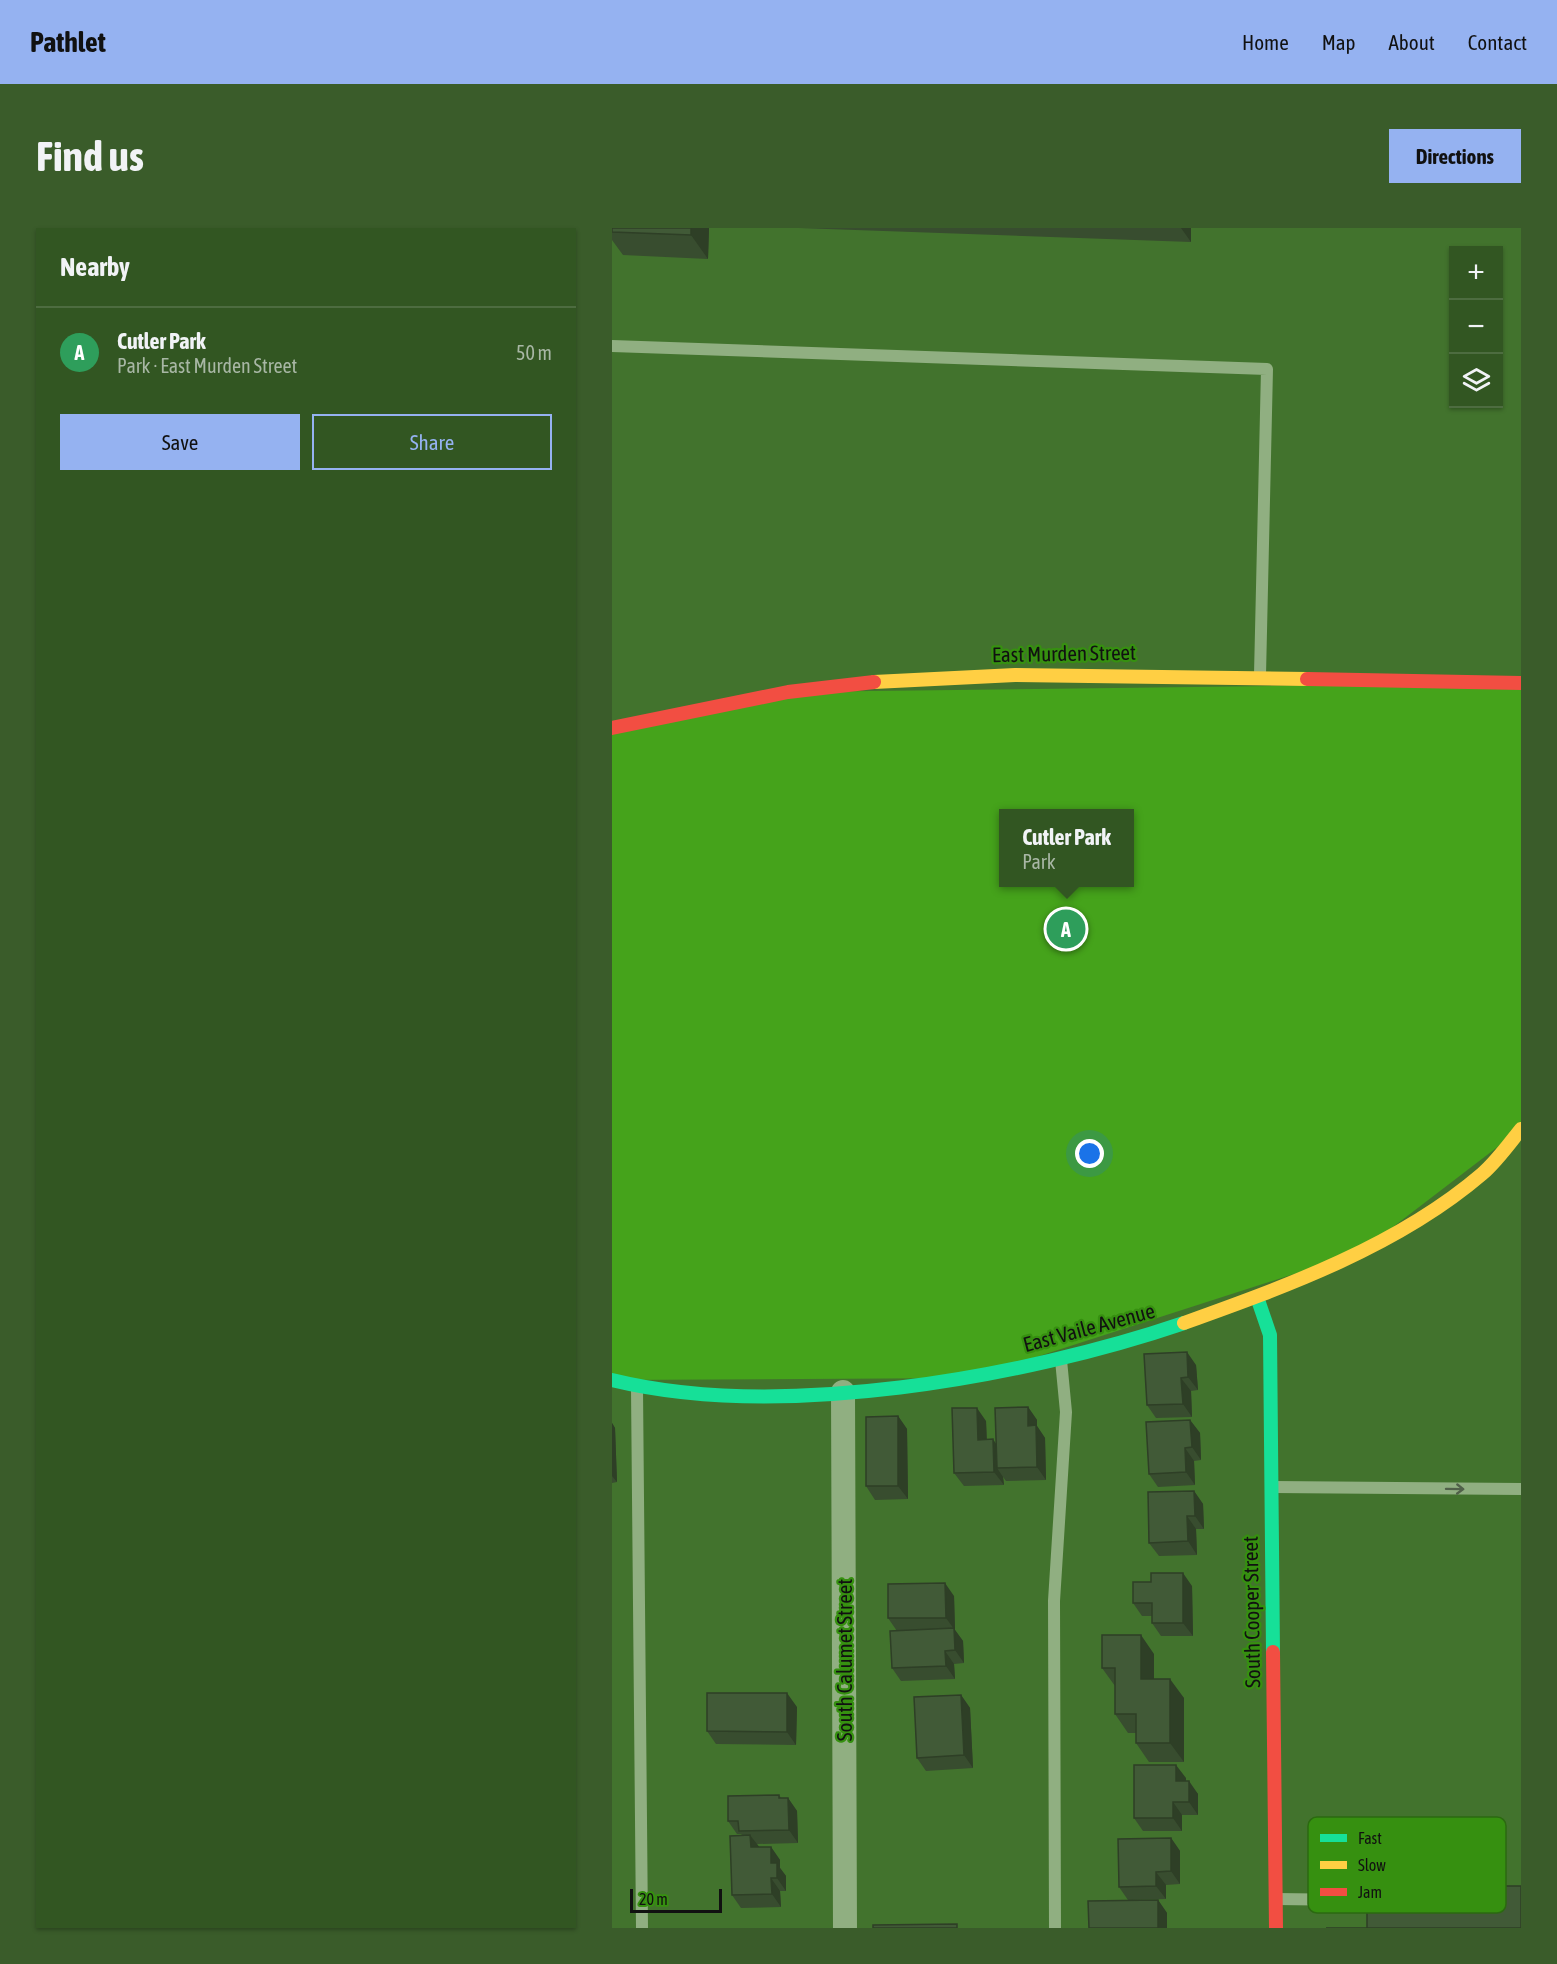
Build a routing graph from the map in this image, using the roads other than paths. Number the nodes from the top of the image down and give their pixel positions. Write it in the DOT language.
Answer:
graph roads {
  1 [pos="612,346"];
  2 [pos="1260,677"];
  3 [pos="1521,683"];
  4 [pos="612,728"];
  5 [pos="1521,1129"];
  6 [pos="1257,1297"];
  7 [pos="1061,1360"];
  8 [pos="612,1380"];
  9 [pos="637,1388"];
  10 [pos="843,1392"];
  11 [pos="1272,1487"];
  12 [pos="1521,1489"];
  13 [pos="1275,1899"];
  14 [pos="1308,1899"];
  15 [pos="642,1928"];
  16 [pos="844,1928"];
  17 [pos="1055,1928"];
  18 [pos="1276,1928"];
  1 -- 2 [label="lane"];
  2 -- 3 [label="street, East Murden Street"];
  2 -- 4 [label="street, East Murden Street"];
  5 -- 6 [label="street, East Vaile Avenue"];
  6 -- 7 [label="street, East Vaile Avenue"];
  6 -- 11 [label="street, South Cooper Street"];
  7 -- 10 [label="street, East Vaile Avenue"];
  7 -- 17 [label="lane"];
  8 -- 9 [label="street, East Vaile Avenue"];
  9 -- 10 [label="street, East Vaile Avenue"];
  9 -- 15 [label="lane"];
  10 -- 16 [label="street, South Calumet Street"];
  11 -- 12 [label="lane, one-way"];
  11 -- 13 [label="street, South Cooper Street"];
  13 -- 14 [label="lane"];
  13 -- 18 [label="street, South Cooper Street"];
}
